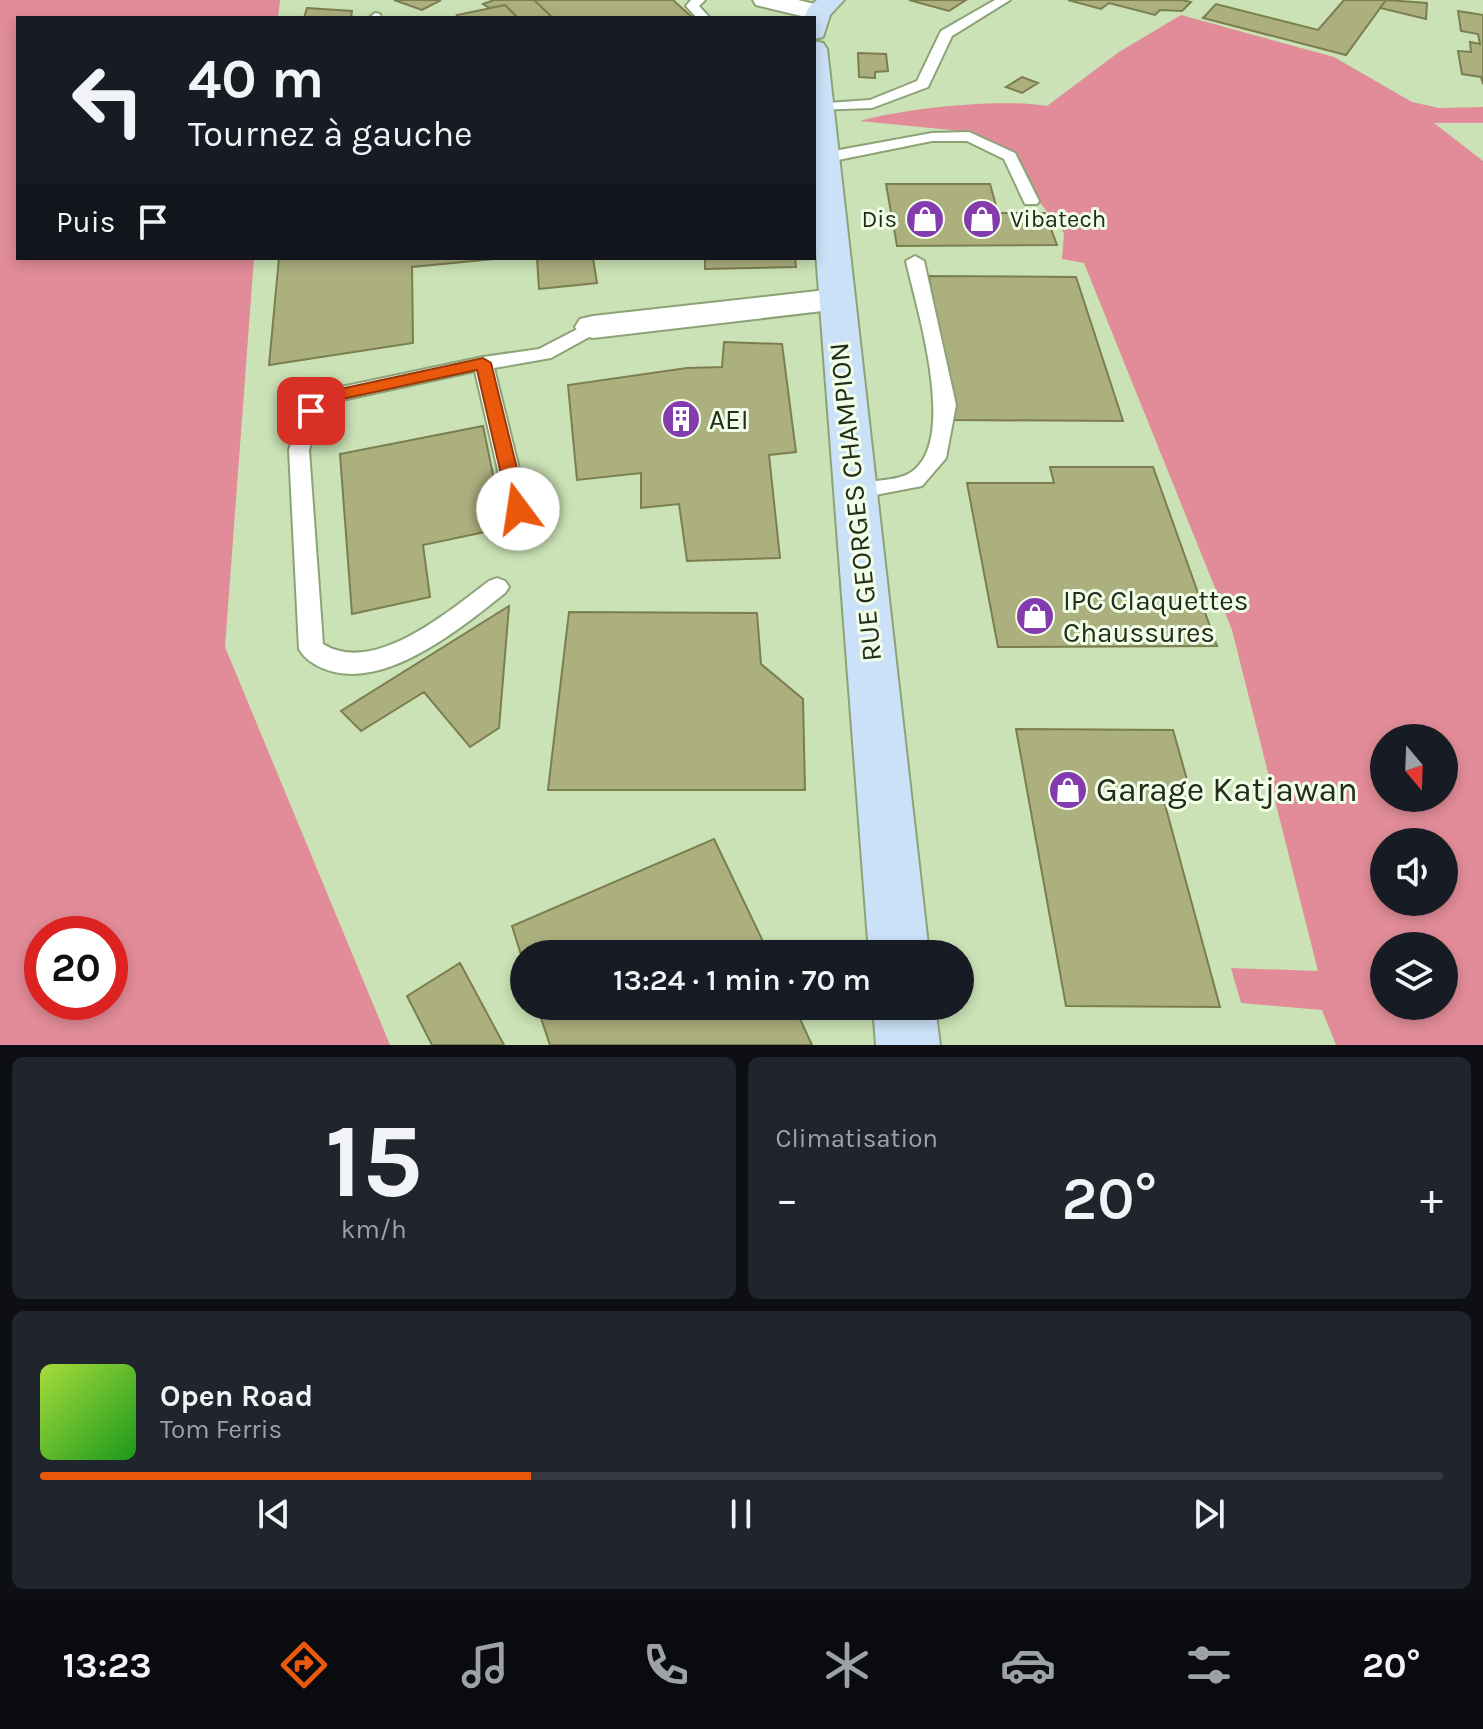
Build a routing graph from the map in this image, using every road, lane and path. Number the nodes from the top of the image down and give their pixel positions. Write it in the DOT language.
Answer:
graph roads {
  1 [pos="699,0"];
  2 [pos="765,0"];
  3 [pos="1004,0"];
  4 [pos="702,16"];
  5 [pos="801,16"];
  6 [pos="816,56"];
  7 [pos="819,107"];
  8 [pos="823,158"];
  9 [pos="1031,201"];
  10 [pos="915,261"];
  11 [pos="835,300"];
  12 [pos="593,327"];
  13 [pos="483,363"];
  14 [pos="854,491"];
  15 [pos="518,509"];
  16 [pos="497,587"];
  17 [pos="898,940"];
  18 [pos="905,1020"];
  19 [pos="908,1045"];
  1 -- 4 [label="lane"];
  2 -- 5 [label="street"];
  3 -- 7 [label="lane"];
  6 -- 7 [label="street, RUE GEORGES CHAMPION"];
  7 -- 8 [label="street, RUE GEORGES CHAMPION"];
  8 -- 9 [label="lane"];
  8 -- 11 [label="street, RUE GEORGES CHAMPION"];
  10 -- 14 [label="lane"];
  11 -- 12 [label="street"];
  11 -- 14 [label="street, RUE GEORGES CHAMPION"];
  12 -- 13 [label="lane"];
  13 -- 15 [label="lane"];
  13 -- 16 [label="lane"];
  14 -- 17 [label="street, RUE GEORGES CHAMPION"];
  18 -- 19 [label="street"];
}
